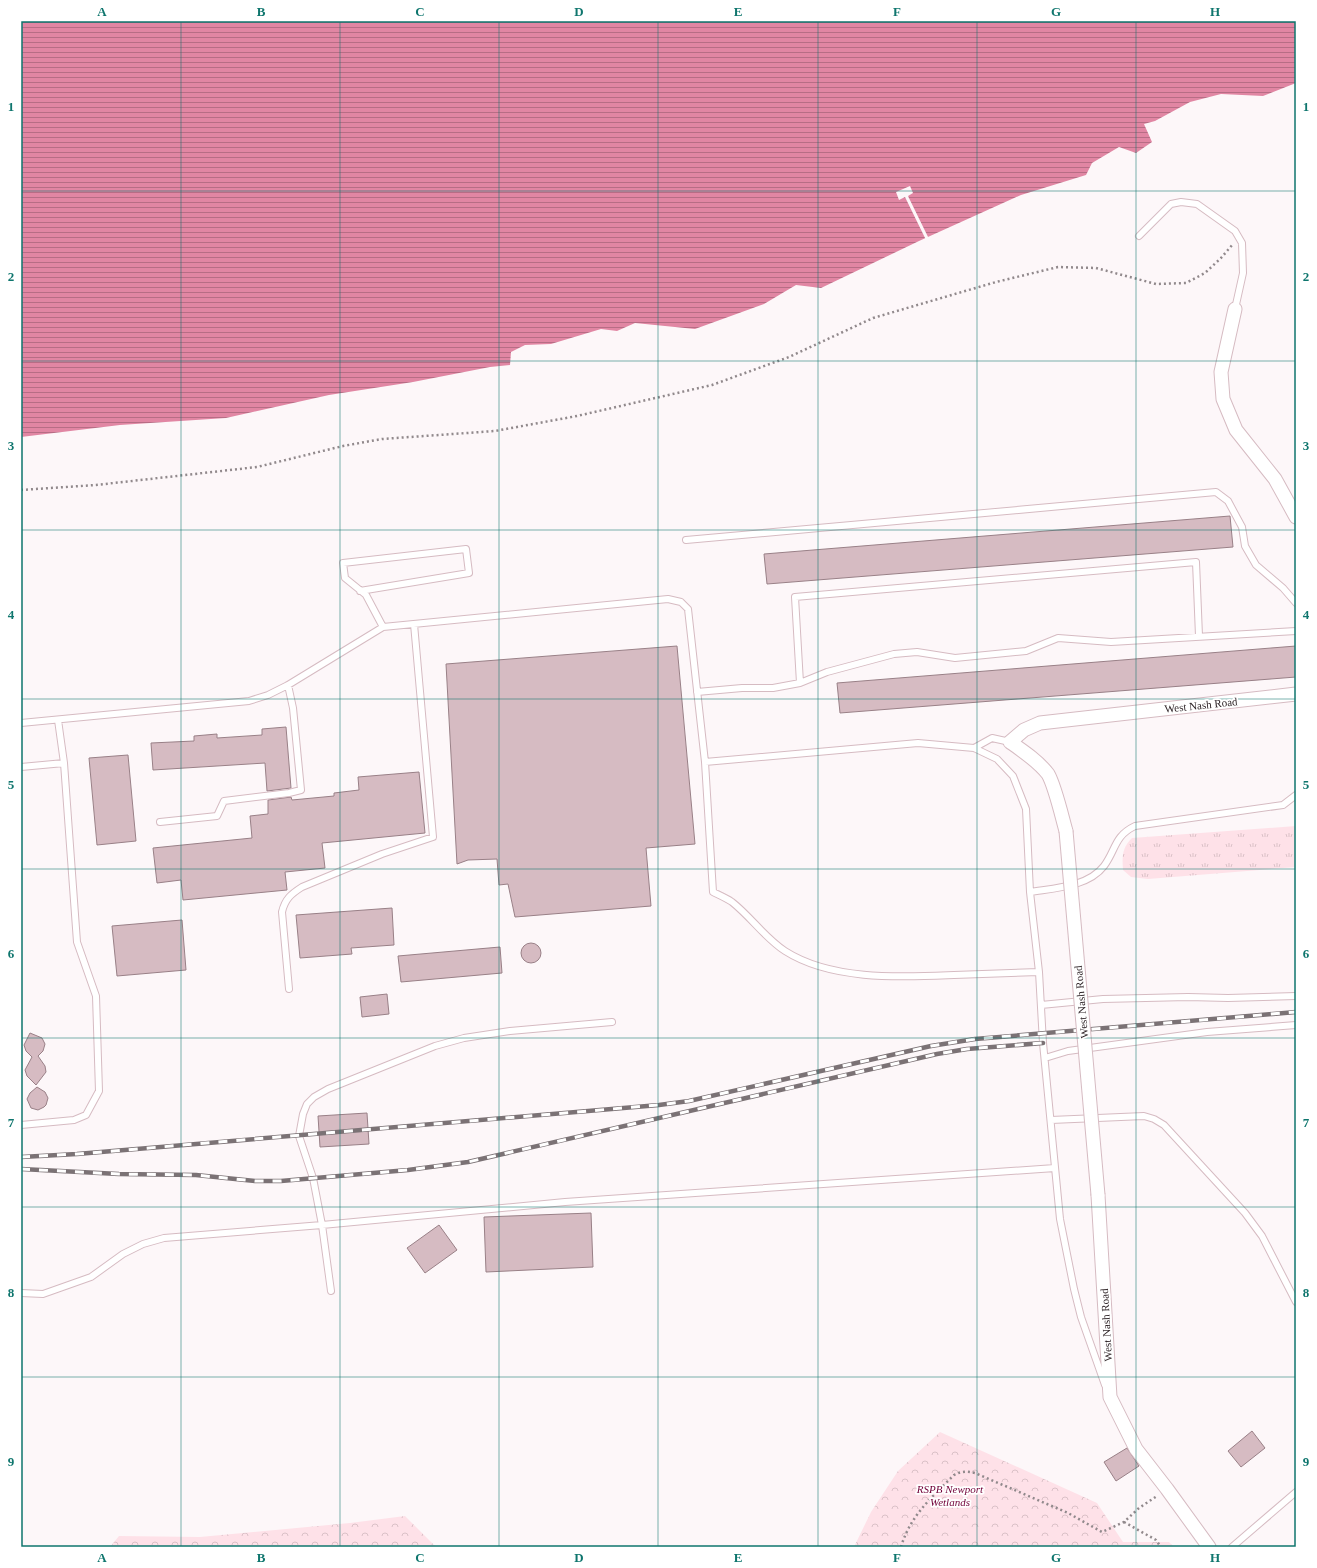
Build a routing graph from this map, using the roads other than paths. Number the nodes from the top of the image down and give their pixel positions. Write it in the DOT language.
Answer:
graph roads {
  1 [pos="1139,236"];
  2 [pos="1235,309"];
  3 [pos="1296,517"];
  4 [pos="686,540"];
  5 [pos="360,590"];
  6 [pos="1296,603"];
  7 [pos="414,624"];
  8 [pos="383,627"];
  9 [pos="1296,631"];
  10 [pos="1199,636"];
  11 [pos="800,683"];
  12 [pos="288,685"];
  13 [pos="697,692"];
  14 [pos="1296,694"];
  15 [pos="58,720"];
  16 [pos="21,723"];
  17 [pos="1010,742"];
  18 [pos="974,748"];
  19 [pos="704,762"];
  20 [pos="64,763"];
  21 [pos="21,767"];
  22 [pos="1296,795"];
  23 [pos="160,822"];
  24 [pos="1030,892"];
  25 [pos="1039,972"];
  26 [pos="289,989"];
  27 [pos="1296,996"];
  28 [pos="1041,1005"];
  29 [pos="612,1022"];
  30 [pos="1296,1025"];
  31 [pos="1045,1058"];
  32 [pos="1050,1120"];
  33 [pos="21,1125"];
  34 [pos="1055,1168"];
  35 [pos="322,1225"];
  36 [pos="331,1291"];
  37 [pos="21,1293"];
  38 [pos="1296,1302"];
  39 [pos="1110,1397"];
  40 [pos="1296,1492"];
  41 [pos="1209,1547"];
  42 [pos="1232,1547"];
  1 -- 2 [label="lane"];
  2 -- 3 [label="street"];
  4 -- 6 [label="lane"];
  5 -- 5 [label="lane"];
  5 -- 8 [label="lane"];
  7 -- 8 [label="lane"];
  7 -- 13 [label="lane"];
  7 -- 26 [label="lane"];
  8 -- 12 [label="lane"];
  9 -- 10 [label="lane"];
  10 -- 11 [label="lane"];
  10 -- 11 [label="lane"];
  11 -- 13 [label="lane"];
  12 -- 15 [label="lane"];
  12 -- 23 [label="lane"];
  13 -- 19 [label="lane"];
  14 -- 17 [label="street, West Nash Road"];
  15 -- 16 [label="lane"];
  15 -- 20 [label="lane"];
  17 -- 18 [label="lane"];
  17 -- 39 [label="street, West Nash Road, bridge"];
  18 -- 19 [label="lane"];
  18 -- 24 [label="lane"];
  19 -- 25 [label="lane"];
  20 -- 21 [label="lane"];
  20 -- 33 [label="lane"];
  22 -- 24 [label="lane"];
  24 -- 25 [label="lane"];
  25 -- 28 [label="lane"];
  27 -- 28 [label="lane"];
  28 -- 31 [label="lane"];
  29 -- 35 [label="lane"];
  30 -- 31 [label="lane"];
  31 -- 32 [label="lane"];
  32 -- 34 [label="lane"];
  32 -- 38 [label="lane"];
  34 -- 35 [label="lane"];
  34 -- 39 [label="lane"];
  35 -- 36 [label="lane"];
  35 -- 37 [label="lane"];
  39 -- 41 [label="street, West Nash Road"];
  40 -- 42 [label="lane"];
}
